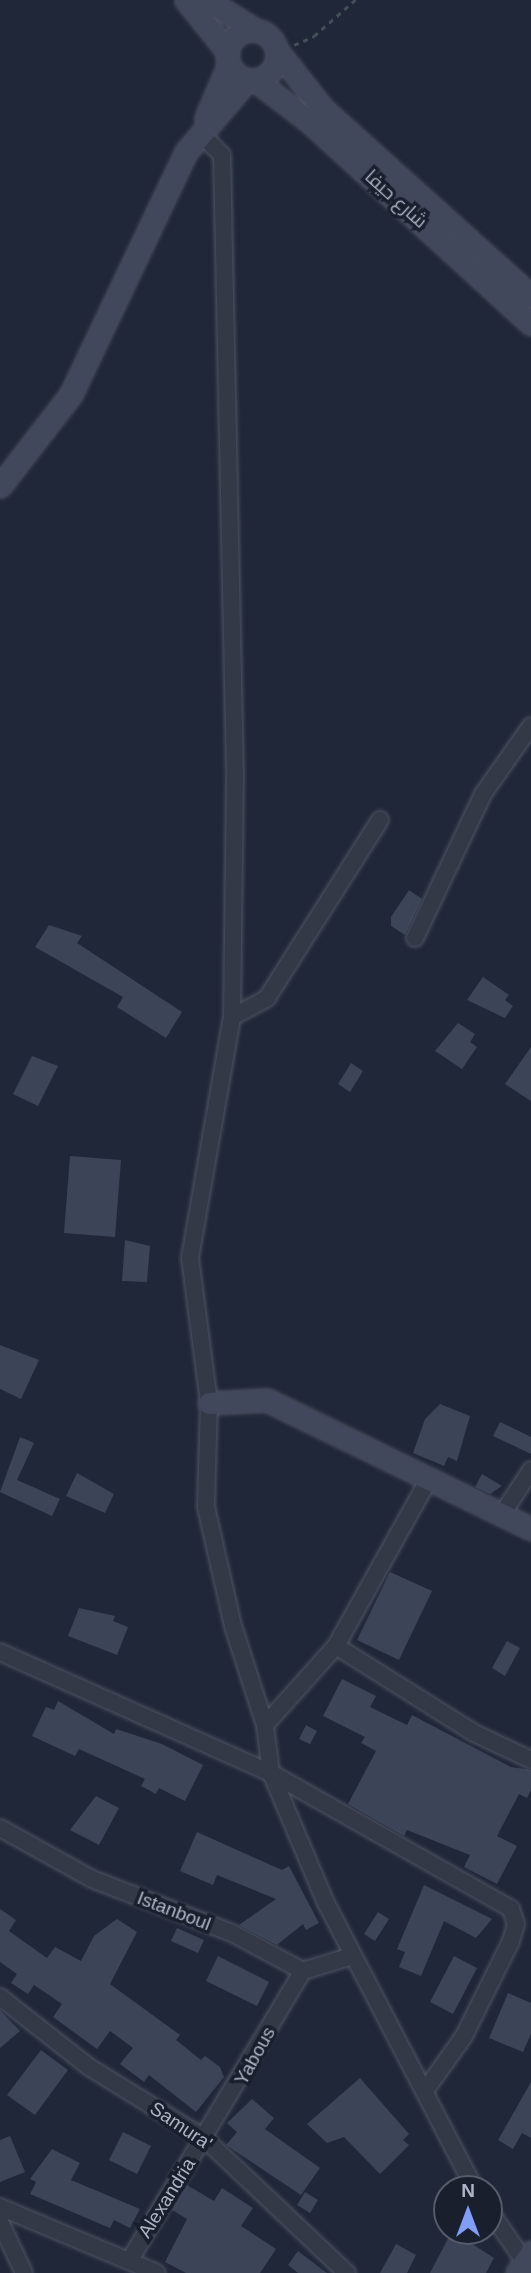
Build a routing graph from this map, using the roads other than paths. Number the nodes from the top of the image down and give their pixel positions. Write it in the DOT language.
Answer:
graph roads {
  1 [pos="186,0"];
  2 [pos="207,0"];
  3 [pos="255,30"];
  4 [pos="278,52"];
  5 [pos="228,58"];
  6 [pos="251,80"];
  7 [pos="200,133"];
  8 [pos="531,296"];
  9 [pos="531,324"];
  10 [pos="0,486"];
  11 [pos="531,726"];
  12 [pos="380,820"];
  13 [pos="415,938"];
  14 [pos="232,1017"];
  15 [pos="209,1403"];
  16 [pos="531,1470"];
  17 [pos="429,1479"];
  18 [pos="503,1513"];
  19 [pos="531,1528"];
  20 [pos="336,1646"];
  21 [pos="0,1652"];
  22 [pos="265,1725"];
  23 [pos="531,1759"];
  24 [pos="271,1773"];
  25 [pos="0,1828"];
  26 [pos="352,1956"];
  27 [pos="303,1971"];
  28 [pos="0,1997"];
  29 [pos="428,2088"];
  30 [pos="204,2138"];
  31 [pos="468,2175"];
  32 [pos="0,2207"];
  33 [pos="0,2222"];
  34 [pos="503,2231"];
  35 [pos="131,2258"];
  36 [pos="525,2265"];
  37 [pos="24,2273"];
  38 [pos="157,2273"];
  39 [pos="347,2273"];
  1 -- 5 [label="main road"];
  2 -- 3 [label="main road"];
  3 -- 4 [label="main road"];
  3 -- 5 [label="main road"];
  4 -- 6 [label="main road"];
  4 -- 8 [label="main road, شارع حيفا"];
  5 -- 6 [label="main road"];
  5 -- 7 [label="main road"];
  6 -- 7 [label="main road"];
  6 -- 9 [label="main road, شارع حيفا"];
  7 -- 10 [label="main road"];
  7 -- 14 [label="street"];
  11 -- 13 [label="street"];
  12 -- 14 [label="street"];
  14 -- 15 [label="street"];
  15 -- 17 [label="main road"];
  15 -- 22 [label="street"];
  16 -- 18 [label="street"];
  17 -- 18 [label="main road"];
  17 -- 20 [label="street"];
  18 -- 19 [label="main road"];
  20 -- 22 [label="street"];
  20 -- 23 [label="street"];
  21 -- 24 [label="street"];
  22 -- 24 [label="street"];
  24 -- 26 [label="street"];
  24 -- 29 [label="street"];
  25 -- 27 [label="street, Istanboul"];
  26 -- 27 [label="street"];
  26 -- 29 [label="street"];
  27 -- 30 [label="street, Yabous"];
  28 -- 30 [label="street, Samura'"];
  29 -- 31 [label="street"];
  30 -- 35 [label="street, Alexandria"];
  30 -- 39 [label="street, Samura'"];
  32 -- 35 [label="street"];
  33 -- 37 [label="street"];
  34 -- 36 [label="street"];
  35 -- 38 [label="street"];
}
